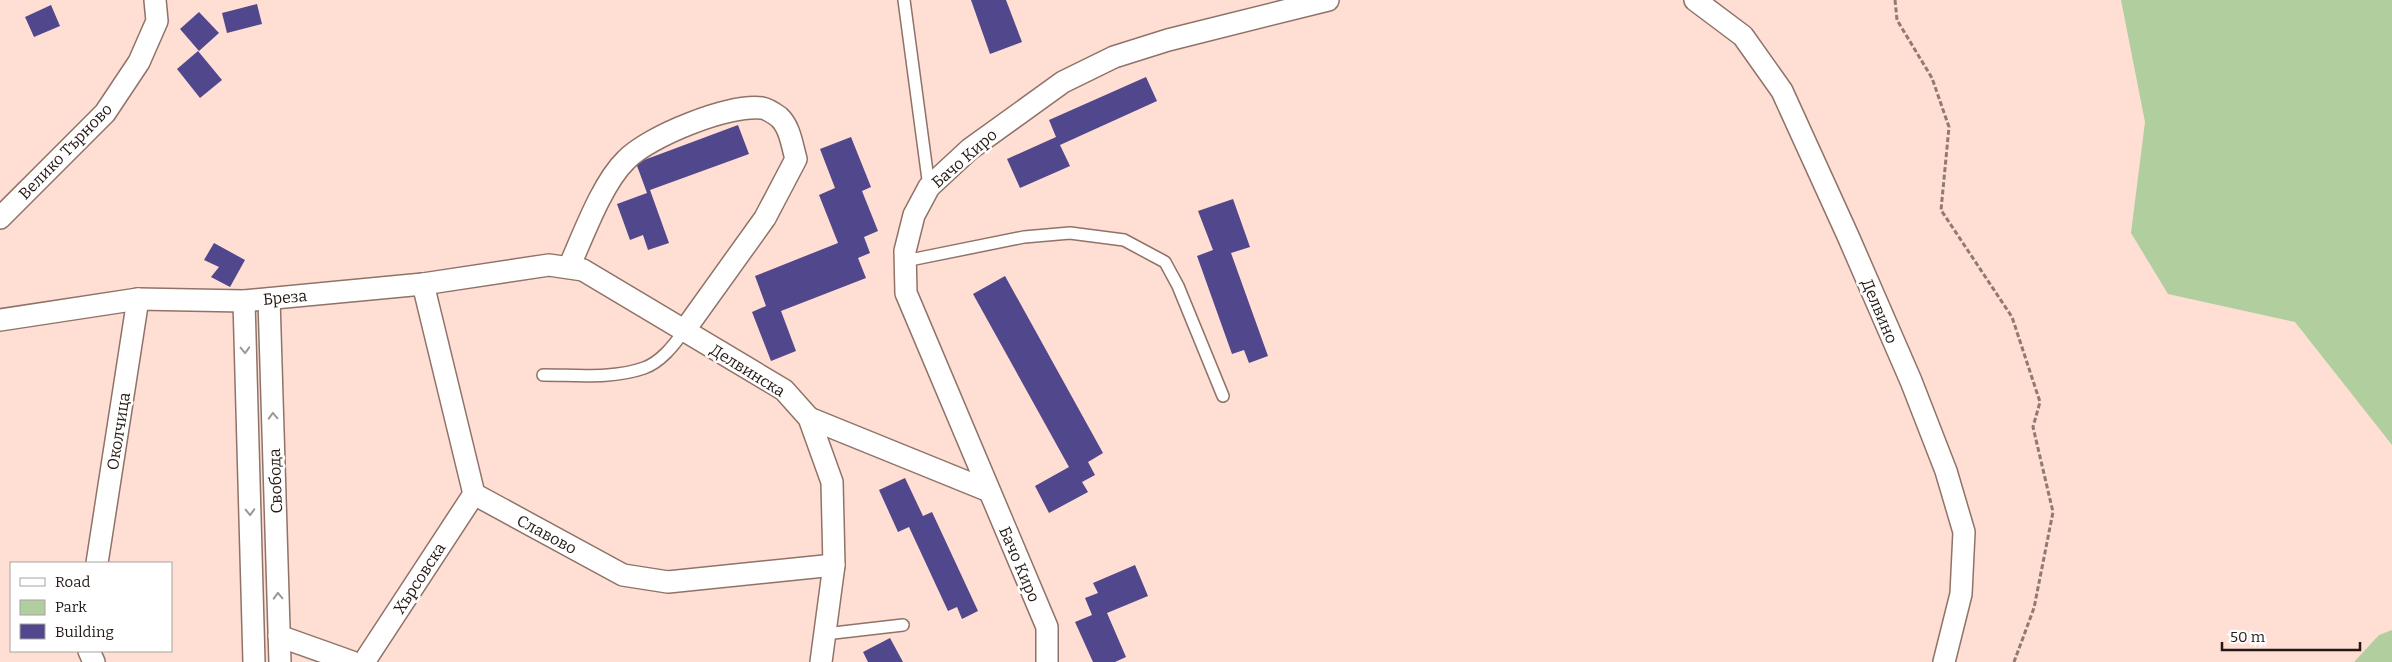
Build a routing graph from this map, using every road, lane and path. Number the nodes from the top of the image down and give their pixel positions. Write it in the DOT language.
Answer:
graph roads {
  1 [pos="155,0"];
  2 [pos="904,0"];
  3 [pos="1328,0"];
  4 [pos="1695,0"];
  5 [pos="1895,0"];
  6 [pos="929,187"];
  7 [pos="0,218"];
  8 [pos="905,261"];
  9 [pos="569,267"];
  10 [pos="423,284"];
  11 [pos="138,299"];
  12 [pos="269,299"];
  13 [pos="244,301"];
  14 [pos="0,320"];
  15 [pos="684,331"];
  16 [pos="543,375"];
  17 [pos="1223,396"];
  18 [pos="809,418"];
  19 [pos="989,491"];
  20 [pos="474,494"];
  21 [pos="97,562"];
  22 [pos="834,565"];
  23 [pos="903,625"];
  24 [pos="825,634"];
  25 [pos="279,636"];
  26 [pos="254,662"];
  27 [pos="280,662"];
  28 [pos="352,662"];
  29 [pos="364,662"];
  30 [pos="820,662"];
  31 [pos="1047,662"];
  32 [pos="1944,662"];
  33 [pos="2014,662"];
  1 -- 7 [label="street, Велико Търново"];
  2 -- 6 [label="lane"];
  3 -- 6 [label="street, Бачо Киро"];
  4 -- 32 [label="street, Делвино"];
  5 -- 33 [label="path"];
  6 -- 8 [label="street, Бачо Киро"];
  8 -- 17 [label="lane"];
  8 -- 19 [label="street, Бачо Киро"];
  9 -- 10 [label="street, Бреза"];
  9 -- 15 [label="street, Делвинска"];
  9 -- 15 [label="street"];
  10 -- 12 [label="street, Бреза"];
  10 -- 20 [label="street"];
  11 -- 13 [label="street, Бреза"];
  11 -- 14 [label="street, Бреза"];
  11 -- 21 [label="street, Околчица"];
  12 -- 13 [label="street, Бреза"];
  25 -- 12 [label="street, Свобода, one-way"];
  13 -- 26 [label="street, Свобода, one-way"];
  15 -- 16 [label="lane"];
  15 -- 18 [label="street, Делвинска"];
  18 -- 19 [label="street"];
  18 -- 22 [label="street, Делвинска"];
  19 -- 31 [label="street, Бачо Киро"];
  20 -- 22 [label="street, Славово"];
  20 -- 29 [label="street, Хърсовска"];
  22 -- 24 [label="street, Делвинска"];
  23 -- 24 [label="lane"];
  24 -- 30 [label="street, Делвинска"];
  25 -- 27 [label="street, Свобода"];
  25 -- 28 [label="street"];
}
